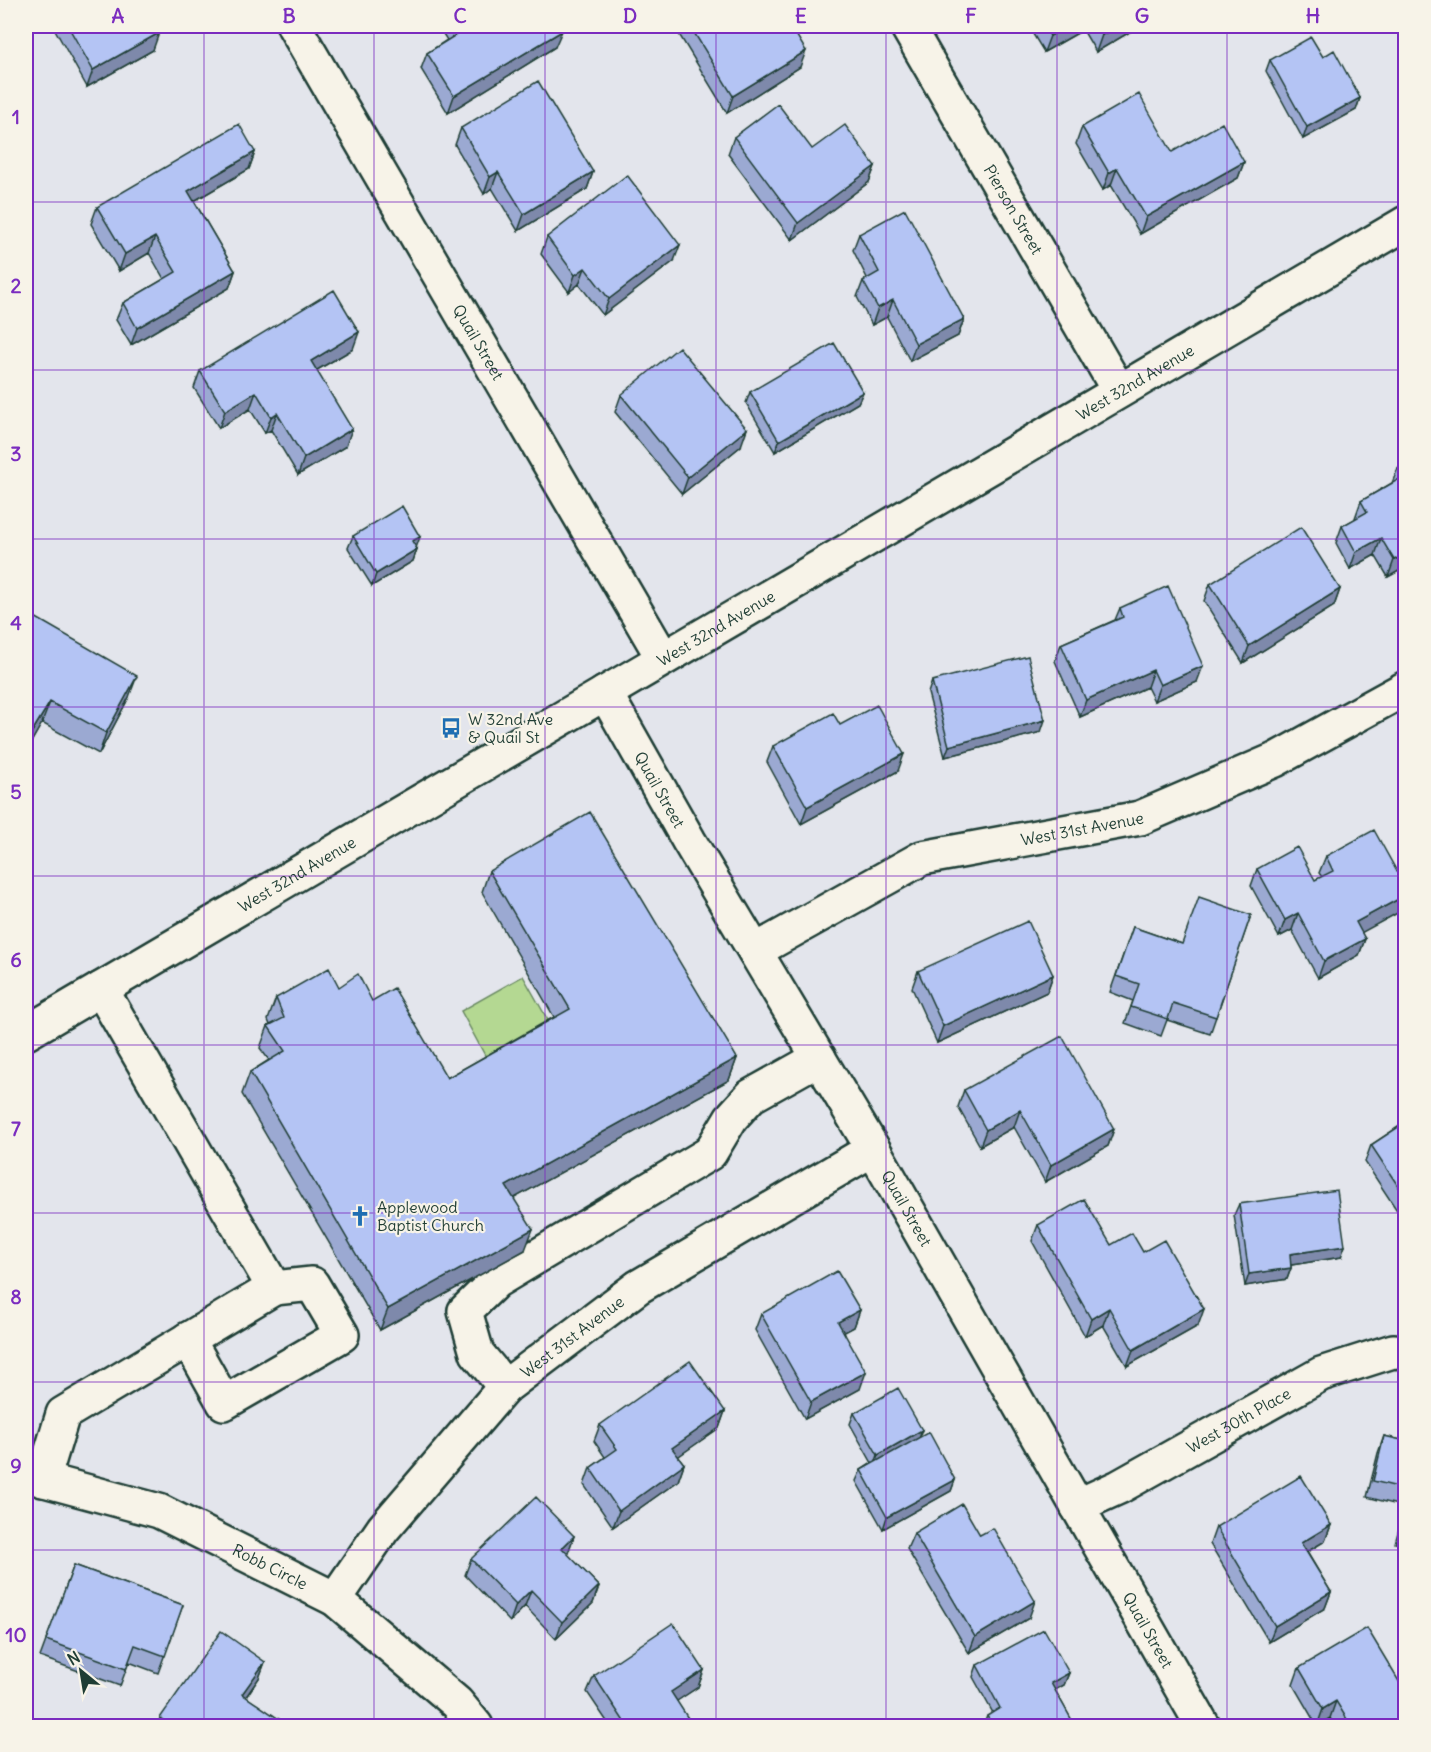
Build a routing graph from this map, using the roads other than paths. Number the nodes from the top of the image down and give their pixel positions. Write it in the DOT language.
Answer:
graph roads {
  1 [pos="294,26"];
  2 [pos="907,26"];
  3 [pos="1406,223"];
  4 [pos="1119,391"];
  5 [pos="663,658"];
  6 [pos="1406,688"];
  7 [pos="605,693"];
  8 [pos="755,951"];
  9 [pos="101,989"];
  10 [pos="26,1033"];
  11 [pos="819,1058"];
  12 [pos="873,1149"];
  13 [pos="274,1288"];
  14 [pos="188,1339"];
  15 [pos="1406,1353"];
  16 [pos="505,1387"];
  17 [pos="34,1477"];
  18 [pos="1077,1506"];
  19 [pos="335,1599"];
  20 [pos="476,1726"];
  21 [pos="1203,1726"];
  1 -- 5 [label="street, Quail Street"];
  2 -- 4 [label="street, Pierson Street"];
  3 -- 4 [label="street, West 32nd Avenue"];
  4 -- 5 [label="street, West 32nd Avenue"];
  5 -- 7 [label="street, West 32nd Avenue"];
  6 -- 8 [label="street, West 31st Avenue"];
  7 -- 8 [label="street, Quail Street"];
  7 -- 9 [label="street, West 32nd Avenue"];
  8 -- 11 [label="street, Quail Street"];
  9 -- 10 [label="street, West 32nd Avenue"];
  9 -- 13 [label="street"];
  11 -- 12 [label="street, Quail Street"];
  11 -- 16 [label="street"];
  12 -- 16 [label="street, West 31st Avenue"];
  12 -- 18 [label="street, Quail Street"];
  13 -- 14 [label="street"];
  13 -- 14 [label="street"];
  14 -- 17 [label="street"];
  15 -- 18 [label="street, West 30th Place"];
  16 -- 19 [label="street, West 31st Avenue"];
  17 -- 19 [label="street, Robb Circle"];
  18 -- 21 [label="street, Quail Street"];
  19 -- 20 [label="street, Robb Circle"];
}
